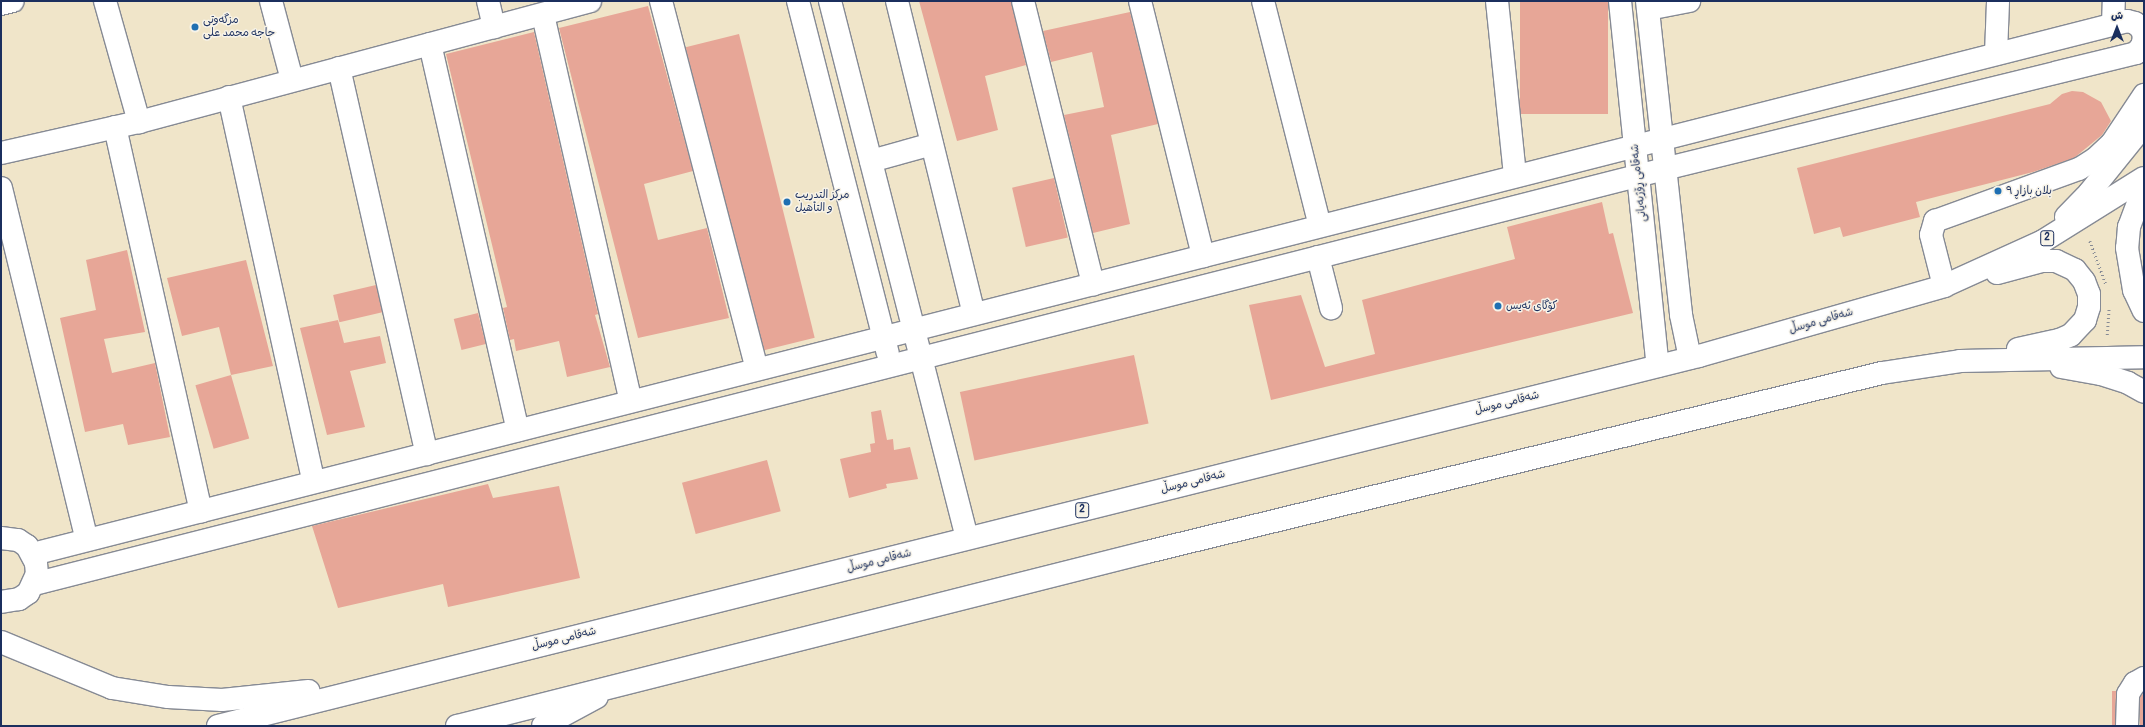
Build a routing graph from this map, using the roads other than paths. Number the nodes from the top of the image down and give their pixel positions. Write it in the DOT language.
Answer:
graph roads {
  1 [pos="13,1"];
  2 [pos="105,1"];
  3 [pos="271,1"];
  4 [pos="488,1"];
  5 [pos="590,1"];
  6 [pos="661,1"];
  7 [pos="798,1"];
  8 [pos="830,1"];
  9 [pos="897,1"];
  10 [pos="1023,1"];
  11 [pos="1140,1"];
  12 [pos="1263,1"];
  13 [pos="1497,1"];
  14 [pos="1620,1"];
  15 [pos="1689,1"];
  16 [pos="1998,1"];
  17 [pos="2114,1"];
  18 [pos="1,4"];
  19 [pos="1648,5"];
  20 [pos="543,15"];
  21 [pos="2113,24"];
  22 [pos="494,27"];
  23 [pos="2144,38"];
  24 [pos="430,44"];
  25 [pos="1996,54"];
  26 [pos="339,68"];
  27 [pos="292,80"];
  28 [pos="2144,95"];
  29 [pos="229,97"];
  30 [pos="139,122"];
  31 [pos="2144,125"];
  32 [pos="114,127"];
  33 [pos="1660,140"];
  34 [pos="932,144"];
  35 [pos="1635,146"];
  36 [pos="1,153"];
  37 [pos="871,162"];
  38 [pos="1664,169"];
  39 [pos="1639,175"];
  40 [pos="1515,176"];
  41 [pos="2144,178"];
  42 [pos="2144,187"];
  43 [pos="1,188"];
  44 [pos="1320,226"];
  45 [pos="2043,240"];
  46 [pos="1255,243"];
  47 [pos="1203,256"];
  48 [pos="1318,257"];
  49 [pos="1263,271"];
  50 [pos="1093,284"];
  51 [pos="1944,286"];
  52 [pos="1331,308"];
  53 [pos="2144,311"];
  54 [pos="974,314"];
  55 [pos="1681,315"];
  56 [pos="1654,318"];
  57 [pos="914,330"];
  58 [pos="884,338"];
  59 [pos="2144,356"];
  60 [pos="921,358"];
  61 [pos="1690,358"];
  62 [pos="1960,361"];
  63 [pos="891,366"];
  64 [pos="1658,366"];
  65 [pos="757,369"];
  66 [pos="2144,392"];
  67 [pos="631,402"];
  68 [pos="518,430"];
  69 [pos="484,439"];
  70 [pos="427,454"];
  71 [pos="490,468"];
  72 [pos="314,482"];
  73 [pos="201,511"];
  74 [pos="1,538"];
  75 [pos="967,538"];
  76 [pos="88,540"];
  77 [pos="33,554"];
  78 [pos="34,584"];
  79 [pos="1,602"];
  80 [pos="1,642"];
  81 [pos="487,658"];
  82 [pos="2144,678"];
  83 [pos="612,686"];
  84 [pos="218,726"];
  85 [pos="457,726"];
  86 [pos="543,726"];
  87 [pos="2128,726"];
  1 -- 18 [label="main road"];
  2 -- 30 [label="main road"];
  3 -- 27 [label="main road"];
  4 -- 22 [label="main road"];
  5 -- 20 [label="main road"];
  6 -- 65 [label="main road"];
  7 -- 58 [label="main road"];
  8 -- 37 [label="main road"];
  9 -- 34 [label="main road"];
  10 -- 50 [label="main road"];
  11 -- 47 [label="main road"];
  12 -- 44 [label="main road"];
  13 -- 40 [label="main road"];
  14 -- 35 [label="main road, شەقامی ڕۆژبەیانی"];
  15 -- 19 [label="main road"];
  16 -- 25 [label="main road"];
  17 -- 21 [label="main road"];
  19 -- 33 [label="main road"];
  20 -- 22 [label="main road"];
  20 -- 67 [label="main road"];
  21 -- 23 [label="main road"];
  21 -- 25 [label="main road"];
  22 -- 24 [label="main road"];
  23 -- 38 [label="main road"];
  24 -- 26 [label="main road"];
  24 -- 68 [label="main road"];
  25 -- 33 [label="main road"];
  26 -- 27 [label="main road"];
  26 -- 70 [label="main road"];
  27 -- 29 [label="main road"];
  28 -- 51 [label="main road"];
  29 -- 30 [label="main road"];
  29 -- 72 [label="main road"];
  30 -- 32 [label="main road"];
  31 -- 45 [label="main road"];
  32 -- 36 [label="main road"];
  32 -- 73 [label="main road"];
  33 -- 35 [label="main road"];
  33 -- 38 [label="main road"];
  34 -- 37 [label="main road"];
  34 -- 54 [label="main road"];
  35 -- 39 [label="main road, شەقامی ڕۆژبەیانی"];
  35 -- 40 [label="main road"];
  37 -- 57 [label="main road"];
  38 -- 39 [label="main road"];
  38 -- 55 [label="main road"];
  39 -- 48 [label="main road"];
  39 -- 56 [label="main road, شەقامی ڕۆژبەیانی"];
  40 -- 44 [label="main road"];
  41 -- 45 [label="main road, شەقامی موسڵ / 2"];
  42 -- 53 [label="main road"];
  43 -- 76 [label="main road"];
  44 -- 46 [label="main road"];
  45 -- 51 [label="main road, شەقامی موسڵ / 2"];
  46 -- 47 [label="main road"];
  46 -- 49 [label="main road"];
  47 -- 50 [label="main road"];
  48 -- 49 [label="main road"];
  48 -- 52 [label="main road"];
  49 -- 60 [label="main road"];
  50 -- 54 [label="main road"];
  51 -- 61 [label="main road, شەقامی موسڵ / 2"];
  51 -- 62 [label="main road"];
  54 -- 57 [label="main road"];
  55 -- 56 [label="main road"];
  55 -- 61 [label="main road"];
  56 -- 64 [label="main road, شەقامی ڕۆژبەیانی"];
  57 -- 58 [label="main road"];
  57 -- 60 [label="main road"];
  58 -- 63 [label="main road"];
  58 -- 65 [label="main road"];
  59 -- 62 [label="main road"];
  60 -- 63 [label="main road"];
  60 -- 75 [label="main road"];
  61 -- 64 [label="main road, شەقامی موسڵ / 2"];
  62 -- 66 [label="main road"];
  62 -- 83 [label="main road"];
  63 -- 71 [label="main road"];
  64 -- 75 [label="main road, شەقامی موسڵ / 2"];
  65 -- 67 [label="main road"];
  67 -- 68 [label="main road"];
  68 -- 69 [label="main road"];
  69 -- 70 [label="main road"];
  69 -- 71 [label="main road"];
  70 -- 72 [label="main road"];
  71 -- 78 [label="main road"];
  72 -- 73 [label="main road"];
  73 -- 76 [label="main road"];
  74 -- 77 [label="main road"];
  75 -- 81 [label="main road, شەقامی موسڵ / 2"];
  76 -- 77 [label="main road"];
  77 -- 78 [label="main road"];
  78 -- 79 [label="main road"];
  80 -- 81 [label="main road"];
  81 -- 84 [label="main road, شەقامی موسڵ / 2"];
  82 -- 87 [label="main road"];
  83 -- 85 [label="main road"];
  83 -- 86 [label="main road"];
}
